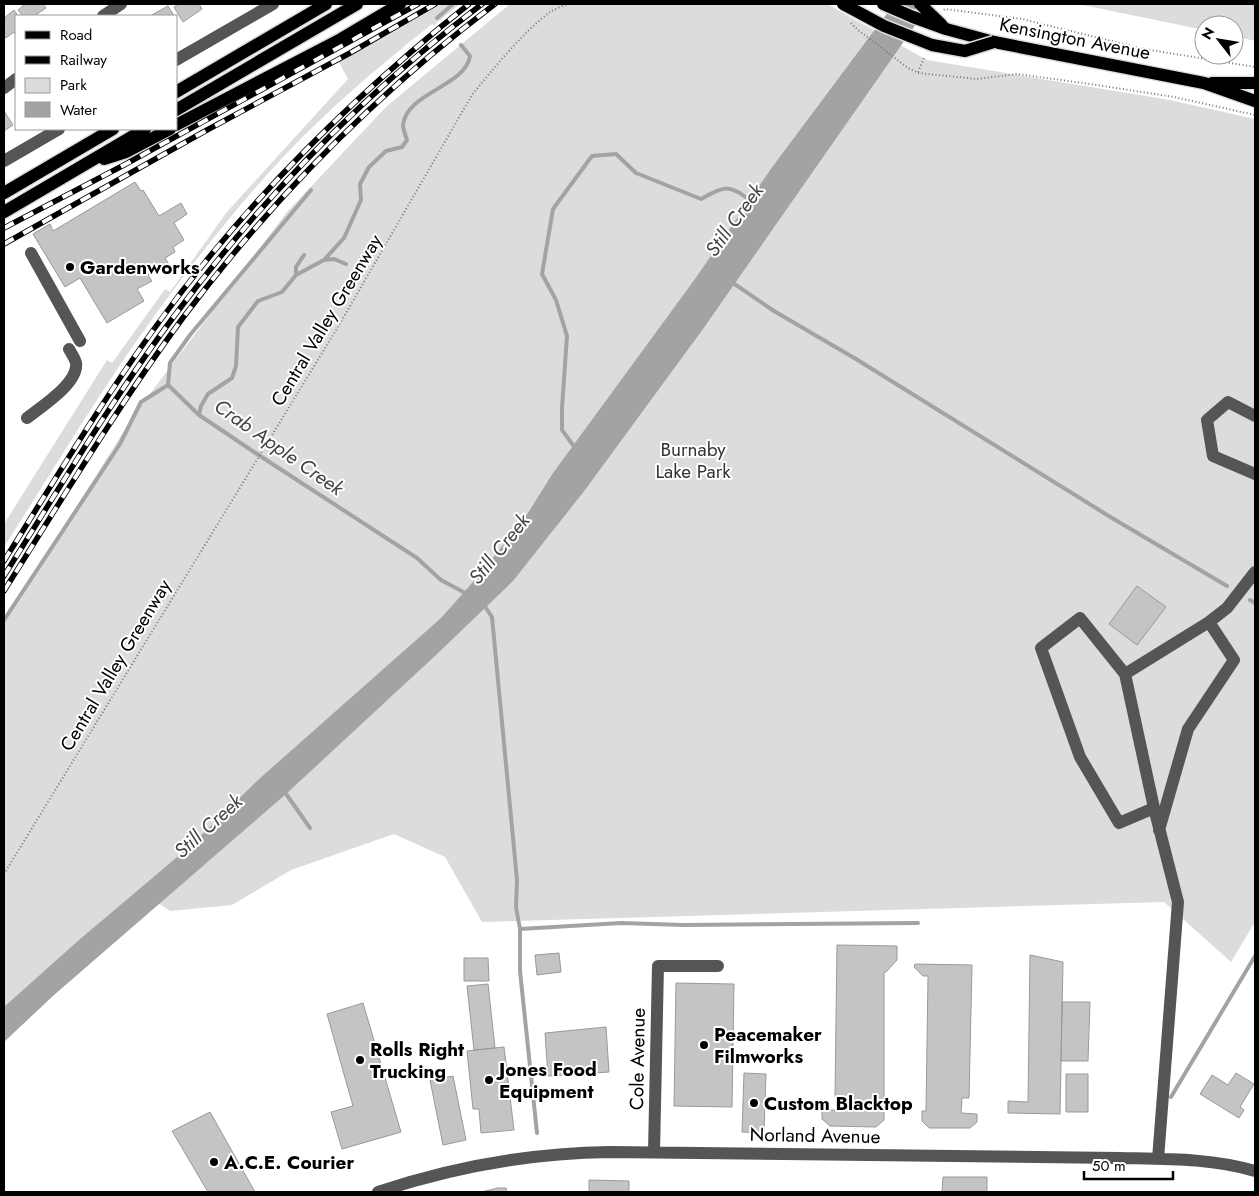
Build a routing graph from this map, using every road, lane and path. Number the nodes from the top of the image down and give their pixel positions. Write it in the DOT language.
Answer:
graph roads {
  1 [pos="121,4"];
  2 [pos="273,4"];
  3 [pos="326,4"];
  4 [pos="357,4"];
  5 [pos="400,4"];
  6 [pos="568,4"];
  7 [pos="843,4"];
  8 [pos="883,4"];
  9 [pos="920,4"];
  10 [pos="104,15"];
  11 [pos="943,23"];
  12 [pos="858,30"];
  13 [pos="994,42"];
  14 [pos="926,54"];
  15 [pos="178,59"];
  16 [pos="1255,67"];
  17 [pos="918,72"];
  18 [pos="15,80"];
  19 [pos="1204,83"];
  20 [pos="1255,83"];
  21 [pos="4,88"];
  22 [pos="178,91"];
  23 [pos="1255,101"];
  24 [pos="178,109"];
  25 [pos="1255,115"];
  26 [pos="178,124"];
  27 [pos="57,130"];
  28 [pos="111,130"];
  29 [pos="143,130"];
  30 [pos="168,130"];
  31 [pos="4,161"];
  32 [pos="82,166"];
  33 [pos="4,193"];
  34 [pos="4,212"];
  35 [pos="31,253"];
  36 [pos="80,341"];
  37 [pos="69,348"];
  38 [pos="1255,416"];
  39 [pos="27,418"];
  40 [pos="1255,474"];
  41 [pos="1255,572"];
  42 [pos="1209,622"];
  43 [pos="1125,674"];
  44 [pos="1154,808"];
  45 [pos="1159,830"];
  46 [pos="4,874"];
  47 [pos="718,966"];
  48 [pos="654,1152"];
  49 [pos="1158,1159"];
  50 [pos="1255,1171"];
  51 [pos="378,1192"];
  1 -- 10 [label="street"];
  2 -- 15 [label="street"];
  3 -- 22 [label="main road"];
  4 -- 24 [label="main road"];
  5 -- 26 [label="main road"];
  6 -- 46 [label="path, Central Valley Greenway"];
  7 -- 13 [label="main road, bridge"];
  8 -- 11 [label="main road, Kensington Avenue, bridge"];
  9 -- 11 [label="main road, bridge"];
  11 -- 13 [label="main road, Kensington Avenue"];
  11 -- 16 [label="path"];
  12 -- 17 [label="path"];
  13 -- 19 [label="main road, Kensington Avenue"];
  14 -- 17 [label="path"];
  17 -- 25 [label="path"];
  18 -- 21 [label="street"];
  19 -- 20 [label="main road, Kensington Avenue"];
  19 -- 23 [label="main road, Kensington Avenue"];
  27 -- 31 [label="street"];
  28 -- 33 [label="main road"];
  29 -- 32 [label="main road"];
  30 -- 32 [label="main road"];
  32 -- 34 [label="main road"];
  35 -- 36 [label="street"];
  37 -- 39 [label="street"];
  38 -- 40 [label="street"];
  41 -- 42 [label="street"];
  42 -- 43 [label="street"];
  42 -- 45 [label="street"];
  43 -- 44 [label="street"];
  43 -- 44 [label="street"];
  44 -- 45 [label="street"];
  45 -- 49 [label="street"];
  47 -- 48 [label="street, Cole Avenue"];
  48 -- 49 [label="street, Norland Avenue"];
  48 -- 51 [label="street, Norland Avenue"];
  49 -- 50 [label="street, Norland Avenue"];
}
